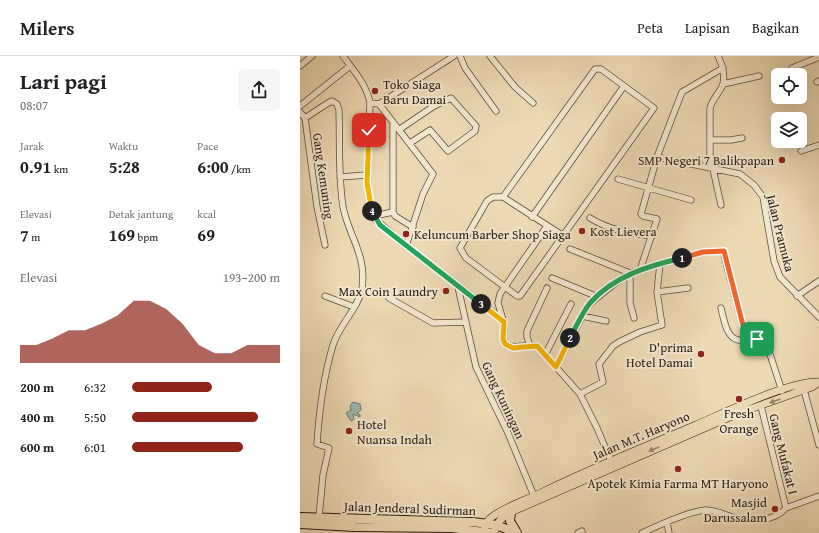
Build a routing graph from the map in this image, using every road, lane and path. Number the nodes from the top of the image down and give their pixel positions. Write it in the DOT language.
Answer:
graph roads {
  1 [pos="312,56"];
  2 [pos="343,56"];
  3 [pos="454,56"];
  4 [pos="460,56"];
  5 [pos="490,56"];
  6 [pos="719,56"];
  7 [pos="819,57"];
  8 [pos="300,66"];
  9 [pos="350,66"];
  10 [pos="723,68"];
  11 [pos="792,68"];
  12 [pos="759,76"];
  13 [pos="723,84"];
  14 [pos="624,86"];
  15 [pos="370,103"];
  16 [pos="533,103"];
  17 [pos="379,104"];
  18 [pos="300,106"];
  19 [pos="496,111"];
  20 [pos="300,112"];
  21 [pos="305,118"];
  22 [pos="393,122"];
  23 [pos="400,129"];
  24 [pos="742,138"];
  25 [pos="710,140"];
  26 [pos="410,143"];
  27 [pos="819,145"];
  28 [pos="801,151"];
  29 [pos="657,157"];
  30 [pos="712,168"];
  31 [pos="367,175"];
  32 [pos="340,177"];
  33 [pos="618,179"];
  34 [pos="648,188"];
  35 [pos="503,197"];
  36 [pos="691,200"];
  37 [pos="721,205"];
  38 [pos="394,212"];
  39 [pos="374,216"];
  40 [pos="532,217"];
  41 [pos="590,218"];
  42 [pos="548,226"];
  43 [pos="413,227"];
  44 [pos="562,235"];
  45 [pos="652,236"];
  46 [pos="325,245"];
  47 [pos="406,246"];
  48 [pos="570,249"];
  49 [pos="660,264"];
  50 [pos="640,270"];
  51 [pos="630,273"];
  52 [pos="552,278"];
  53 [pos="819,281"];
  54 [pos="458,287"];
  55 [pos="505,287"];
  56 [pos="547,288"];
  57 [pos="688,288"];
  58 [pos="657,292"];
  59 [pos="324,296"];
  60 [pos="798,296"];
  61 [pos="598,297"];
  62 [pos="390,298"];
  63 [pos="571,304"];
  64 [pos="354,306"];
  65 [pos="721,308"];
  66 [pos="582,316"];
  67 [pos="819,317"];
  68 [pos="634,318"];
  69 [pos="606,321"];
  70 [pos="466,322"];
  71 [pos="504,322"];
  72 [pos="747,341"];
  73 [pos="530,346"];
  74 [pos="545,355"];
  75 [pos="556,367"];
  76 [pos="819,382"];
  77 [pos="804,390"];
  78 [pos="782,391"];
  79 [pos="580,394"];
  80 [pos="761,406"];
  81 [pos="819,445"];
  82 [pos="611,461"];
  83 [pos="534,496"];
  84 [pos="819,496"];
  85 [pos="786,508"];
  86 [pos="511,512"];
  87 [pos="300,517"];
  88 [pos="319,517"];
  89 [pos="667,523"];
  90 [pos="300,524"];
  91 [pos="491,529"];
  92 [pos="517,533"];
  93 [pos="642,533"];
  94 [pos="669,533"];
  1 -- 8 [label="street"];
  2 -- 9 [label="street"];
  3 -- 17 [label="street"];
  4 -- 19 [label="street"];
  5 -- 16 [label="street"];
  6 -- 10 [label="street"];
  7 -- 11 [label="street"];
  9 -- 15 [label="street"];
  9 -- 18 [label="street"];
  10 -- 13 [label="street"];
  10 -- 29 [label="street"];
  12 -- 13 [label="street"];
  13 -- 25 [label="street"];
  14 -- 35 [label="street"];
  14 -- 40 [label="street"];
  14 -- 44 [label="street"];
  15 -- 17 [label="street"];
  15 -- 31 [label="street"];
  17 -- 22 [label="street"];
  20 -- 21 [label="street, Gang Kemuning"];
  21 -- 32 [label="street"];
  21 -- 46 [label="street, Gang Kemuning"];
  22 -- 23 [label="street"];
  22 -- 38 [label="street"];
  23 -- 26 [label="street"];
  23 -- 26 [label="street"];
  24 -- 25 [label="street"];
  25 -- 30 [label="street"];
  26 -- 43 [label="street"];
  27 -- 28 [label="street"];
  29 -- 30 [label="street, Jalan Pramuka"];
  29 -- 34 [label="street"];
  30 -- 37 [label="street"];
  30 -- 60 [label="street, Jalan Pramuka"];
  31 -- 32 [label="street"];
  31 -- 39 [label="street"];
  32 -- 64 [label="street"];
  33 -- 34 [label="street"];
  34 -- 36 [label="street"];
  34 -- 45 [label="street"];
  35 -- 40 [label="street"];
  35 -- 55 [label="street"];
  38 -- 39 [label="street"];
  38 -- 43 [label="street"];
  39 -- 47 [label="street"];
  40 -- 42 [label="street"];
  41 -- 45 [label="street"];
  42 -- 44 [label="street"];
  42 -- 55 [label="street"];
  43 -- 47 [label="street"];
  44 -- 55 [label="street"];
  45 -- 50 [label="street"];
  47 -- 54 [label="street"];
  48 -- 51 [label="street"];
  49 -- 50 [label="street"];
  49 -- 58 [label="street"];
  49 -- 72 [label="street"];
  50 -- 51 [label="street"];
  51 -- 61 [label="street"];
  51 -- 68 [label="street"];
  52 -- 61 [label="street"];
  53 -- 60 [label="street"];
  54 -- 70 [label="street, Gang Kuningan"];
  54 -- 71 [label="street"];
  55 -- 71 [label="street"];
  56 -- 73 [label="street"];
  57 -- 58 [label="street"];
  58 -- 79 [label="street"];
  59 -- 64 [label="street"];
  60 -- 67 [label="street, Jalan Pramuka"];
  61 -- 66 [label="street"];
  62 -- 70 [label="street"];
  63 -- 74 [label="street"];
  64 -- 88 [label="street"];
  65 -- 72 [label="street"];
  66 -- 69 [label="street"];
  66 -- 75 [label="street"];
  70 -- 83 [label="street, Gang Kuningan"];
  71 -- 73 [label="street"];
  72 -- 78 [label="street"];
  73 -- 74 [label="street"];
  74 -- 75 [label="street"];
  75 -- 79 [label="street"];
  76 -- 77 [label="main road, Jalan M.T. Haryono"];
  76 -- 78 [label="main road, Jalan M.T. Haryono"];
  77 -- 80 [label="main road, Jalan M.T. Haryono, one-way"];
  77 -- 81 [label="street"];
  78 -- 82 [label="main road, Jalan M.T. Haryono"];
  79 -- 82 [label="street"];
  80 -- 85 [label="street, Gang Mufakat I"];
  80 -- 86 [label="main road, Jalan M.T. Haryono, one-way"];
  82 -- 83 [label="main road, Jalan M.T. Haryono"];
  83 -- 91 [label="main road, Jalan M.T. Haryono"];
  84 -- 85 [label="street"];
  85 -- 89 [label="street"];
  86 -- 91 [label="main road, Jalan M.T. Haryono"];
  86 -- 92 [label="highway"];
  87 -- 88 [label="highway, Jalan Jenderal Sudirman"];
  88 -- 91 [label="highway, Jalan Jenderal Sudirman"];
  89 -- 93 [label="street"];
  89 -- 94 [label="street"];
  90 -- 91 [label="highway, Jalan Jenderal Sudirman"];
  91 -- 92 [label="highway, Jalan Jenderal Sudirman"];
}
